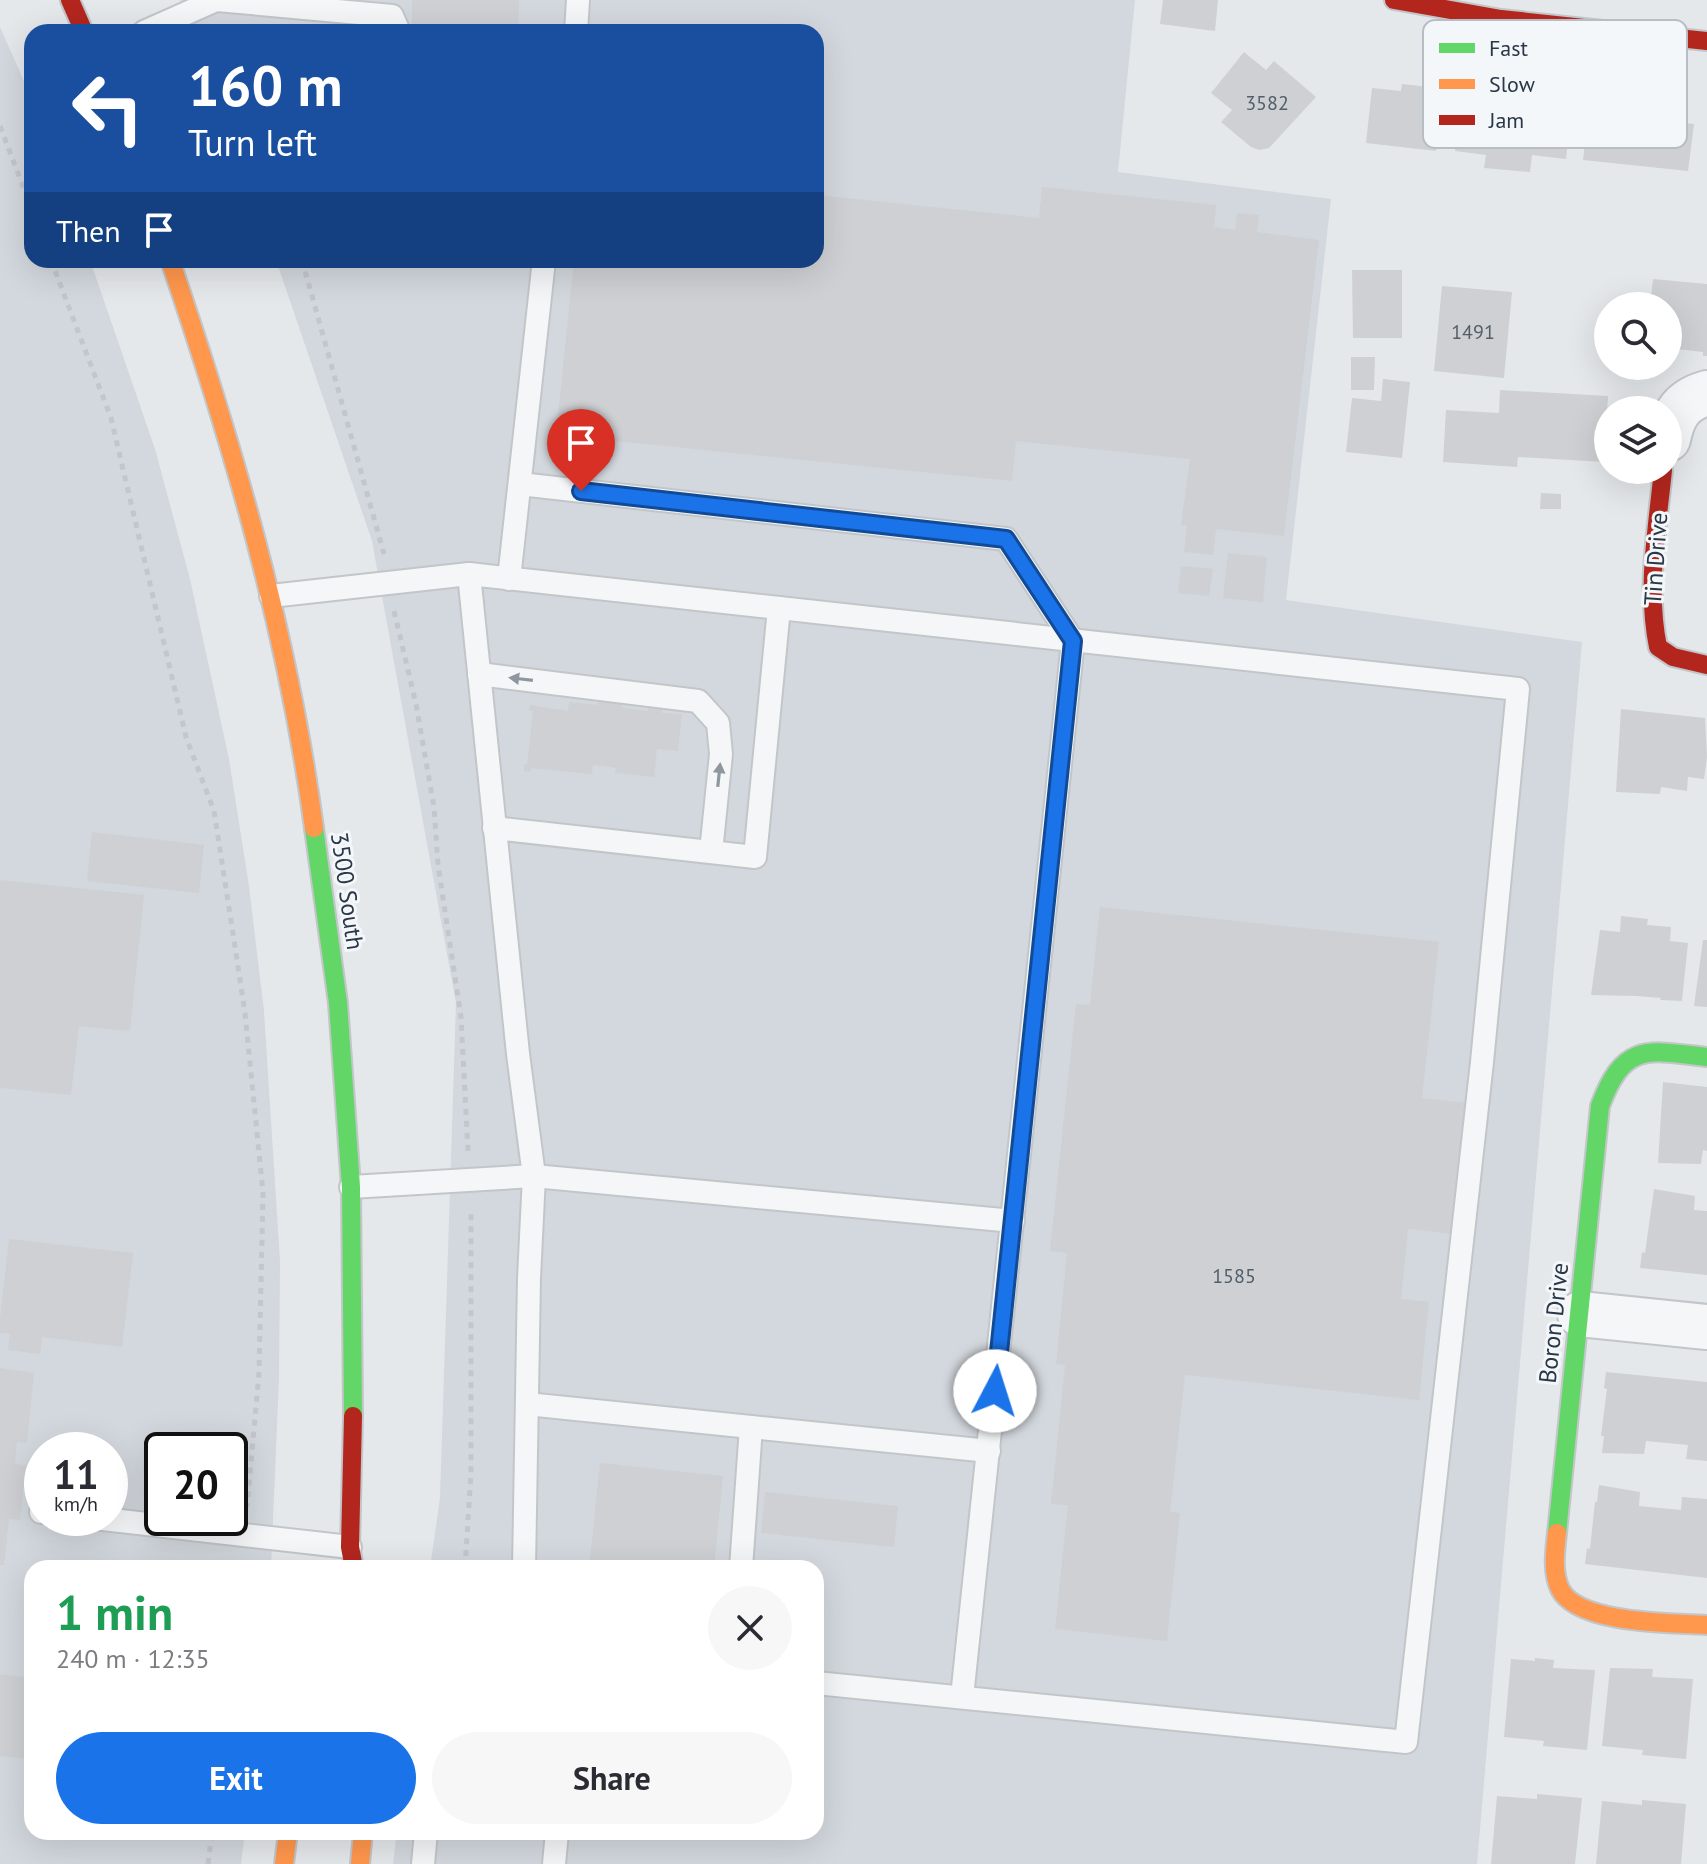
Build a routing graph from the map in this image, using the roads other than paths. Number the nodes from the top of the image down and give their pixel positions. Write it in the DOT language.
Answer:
graph roads {
  1 [pos="70,0"];
  2 [pos="216,0"];
  3 [pos="578,0"];
  4 [pos="1394,0"];
  5 [pos="1510,20"];
  6 [pos="80,24"];
  7 [pos="162,24"];
  8 [pos="396,24"];
  9 [pos="576,24"];
  10 [pos="1687,39"];
  11 [pos="1707,41"];
  12 [pos="173,268"];
  13 [pos="543,268"];
  14 [pos="520,484"];
  15 [pos="1662,484"];
  16 [pos="469,574"];
  17 [pos="509,579"];
  18 [pos="271,596"];
  19 [pos="779,608"];
  20 [pos="1073,641"];
  21 [pos="1707,665"];
  22 [pos="479,674"];
  23 [pos="494,828"];
  24 [pos="711,852"];
  25 [pos="1707,1057"];
  26 [pos="534,1176"];
  27 [pos="351,1187"];
  28 [pos="1013,1221"];
  29 [pos="1580,1314"];
  30 [pos="1707,1327"];
  31 [pos="527,1404"];
  32 [pos="751,1427"];
  33 [pos="989,1451"];
  34 [pos="128,1522"];
  35 [pos="345,1560"];
  36 [pos="349,1560"];
  37 [pos="524,1560"];
  38 [pos="742,1560"];
  39 [pos="1707,1625"];
  40 [pos="824,1684"];
  41 [pos="962,1697"];
  42 [pos="287,1840"];
  43 [pos="362,1840"];
  44 [pos="425,1840"];
  45 [pos="556,1840"];
  46 [pos="284,1864"];
  47 [pos="360,1864"];
  48 [pos="423,1864"];
  49 [pos="554,1864"];
  1 -- 6 [label="main road"];
  2 -- 7 [label="lane"];
  2 -- 8 [label="lane"];
  3 -- 9 [label="lane"];
  4 -- 5 [label="main road"];
  10 -- 11 [label="main road"];
  12 -- 18 [label="main road, 3500 South"];
  13 -- 14 [label="lane"];
  14 -- 17 [label="lane"];
  14 -- 20 [label="lane"];
  15 -- 21 [label="main road, Tin Drive"];
  16 -- 17 [label="lane"];
  16 -- 18 [label="lane"];
  16 -- 22 [label="lane"];
  17 -- 19 [label="lane"];
  18 -- 27 [label="main road, 3500 South"];
  19 -- 20 [label="lane"];
  19 -- 24 [label="lane"];
  20 -- 28 [label="lane"];
  20 -- 41 [label="lane"];
  22 -- 23 [label="lane"];
  24 -- 22 [label="lane, one-way"];
  23 -- 24 [label="lane"];
  23 -- 26 [label="lane"];
  25 -- 29 [label="main road, Boron Drive"];
  26 -- 27 [label="lane"];
  26 -- 28 [label="lane"];
  26 -- 31 [label="lane"];
  27 -- 36 [label="main road, 3500 South"];
  28 -- 33 [label="lane"];
  29 -- 30 [label="street"];
  29 -- 39 [label="main road, Boron Drive"];
  31 -- 32 [label="lane"];
  31 -- 37 [label="lane"];
  32 -- 33 [label="lane"];
  32 -- 38 [label="lane"];
  33 -- 41 [label="lane"];
  34 -- 35 [label="lane"];
  40 -- 41 [label="lane"];
  42 -- 46 [label="main road"];
  43 -- 47 [label="main road"];
  44 -- 48 [label="lane"];
  45 -- 49 [label="lane"];
}
